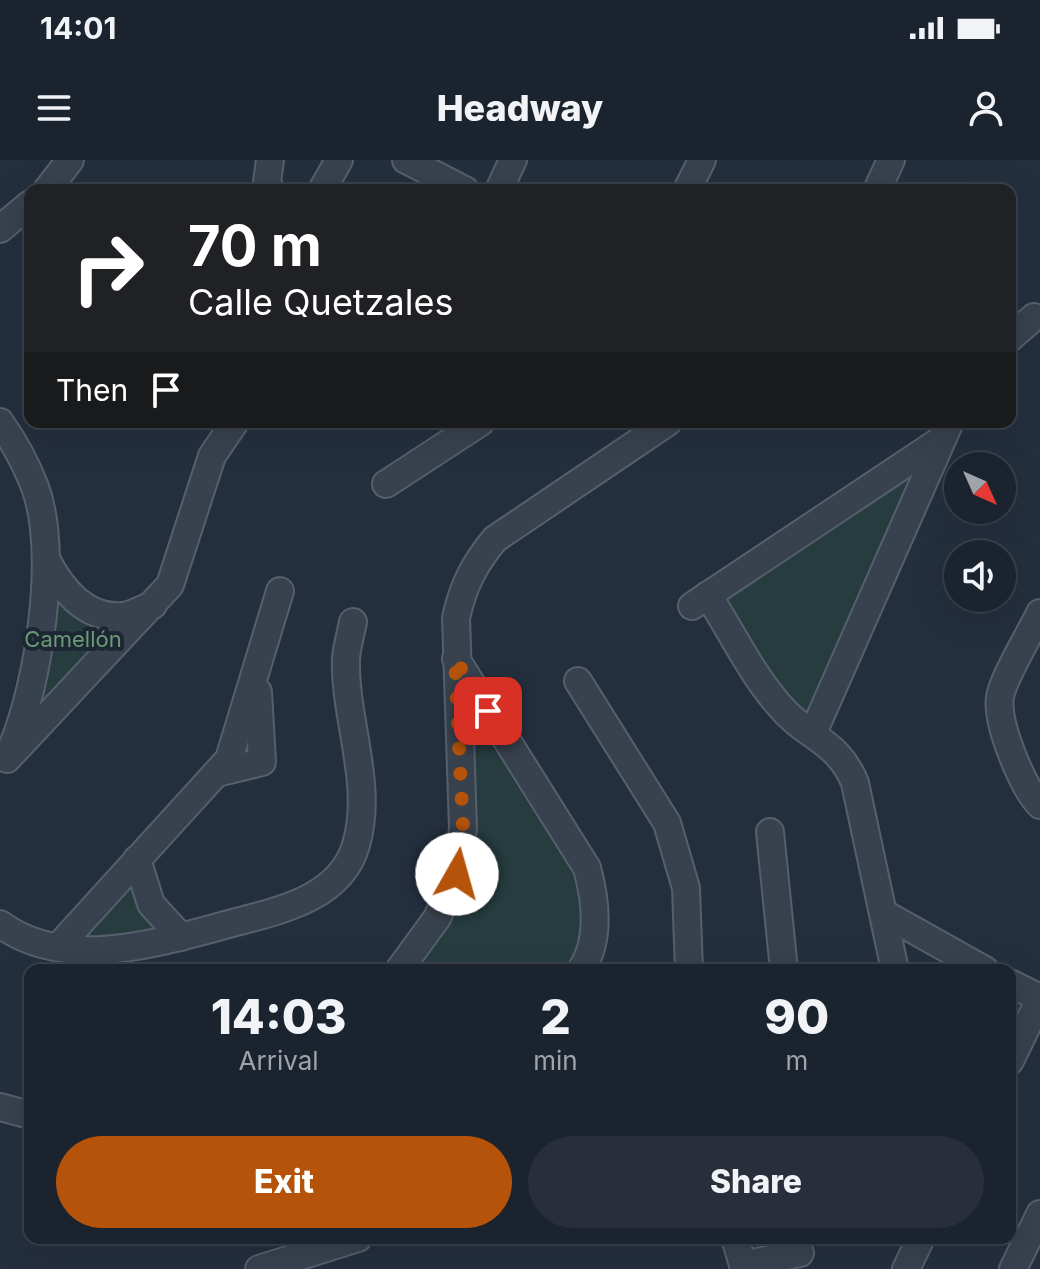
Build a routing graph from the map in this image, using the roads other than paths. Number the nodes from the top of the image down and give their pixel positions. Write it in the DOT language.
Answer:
graph roads {
  1 [pos="70,160"];
  2 [pos="270,160"];
  3 [pos="339,160"];
  4 [pos="406,160"];
  5 [pos="513,160"];
  6 [pos="702,160"];
  7 [pos="891,160"];
  8 [pos="60,184"];
  9 [pos="268,184"];
  10 [pos="325,184"];
  11 [pos="453,184"];
  12 [pos="502,184"];
  13 [pos="690,184"];
  14 [pos="880,184"];
  15 [pos="24,209"];
  16 [pos="0,229"];
  17 [pos="1034,317"];
  18 [pos="1016,333"];
  19 [pos="0,422"];
  20 [pos="231,428"];
  21 [pos="472,428"];
  22 [pos="659,428"];
  23 [pos="946,431"];
  24 [pos="386,484"];
  25 [pos="46,559"];
  26 [pos="280,591"];
  27 [pos="156,604"];
  28 [pos="1040,613"];
  29 [pos="353,622"];
  30 [pos="455,659"];
  31 [pos="578,681"];
  32 [pos="813,733"];
  33 [pos="4,763"];
  34 [pos="1040,805"];
  35 [pos="770,832"];
  36 [pos="137,859"];
  37 [pos="885,914"];
  38 [pos="0,924"];
  39 [pos="181,937"];
  40 [pos="58,947"];
  41 [pos="944,961"];
  42 [pos="403,964"];
  43 [pos="583,964"];
  44 [pos="689,964"];
  45 [pos="784,964"];
  46 [pos="894,964"];
  47 [pos="1016,986"];
  48 [pos="1040,998"];
  49 [pos="1024,1049"];
  50 [pos="0,1107"];
  51 [pos="24,1113"];
  52 [pos="1040,1214"];
  53 [pos="339,1244"];
  54 [pos="737,1244"];
  55 [pos="918,1244"];
  56 [pos="800,1253"];
  57 [pos="744,1267"];
  58 [pos="259,1269"];
  59 [pos="906,1269"];
  60 [pos="1013,1269"];
  1 -- 8 [label="street"];
  2 -- 9 [label="street"];
  3 -- 10 [label="street"];
  4 -- 11 [label="street"];
  5 -- 12 [label="street"];
  6 -- 13 [label="street"];
  7 -- 14 [label="street"];
  15 -- 16 [label="street"];
  17 -- 18 [label="street"];
  19 -- 25 [label="street"];
  20 -- 27 [label="street"];
  21 -- 24 [label="street"];
  22 -- 30 [label="street"];
  23 -- 32 [label="street"];
  23 -- 32 [label="street"];
  25 -- 27 [label="street"];
  25 -- 33 [label="street"];
  26 -- 36 [label="street"];
  27 -- 33 [label="street"];
  28 -- 34 [label="street"];
  29 -- 39 [label="street"];
  30 -- 42 [label="street"];
  30 -- 43 [label="street"];
  31 -- 44 [label="street"];
  32 -- 37 [label="street"];
  35 -- 45 [label="street"];
  36 -- 39 [label="street"];
  36 -- 40 [label="street"];
  37 -- 41 [label="street"];
  37 -- 46 [label="street"];
  38 -- 40 [label="street"];
  39 -- 40 [label="street"];
  47 -- 48 [label="street"];
  48 -- 49 [label="street"];
  50 -- 51 [label="street"];
  52 -- 60 [label="street"];
  53 -- 58 [label="street"];
  54 -- 57 [label="street"];
  55 -- 59 [label="street"];
  56 -- 57 [label="street"];
}
